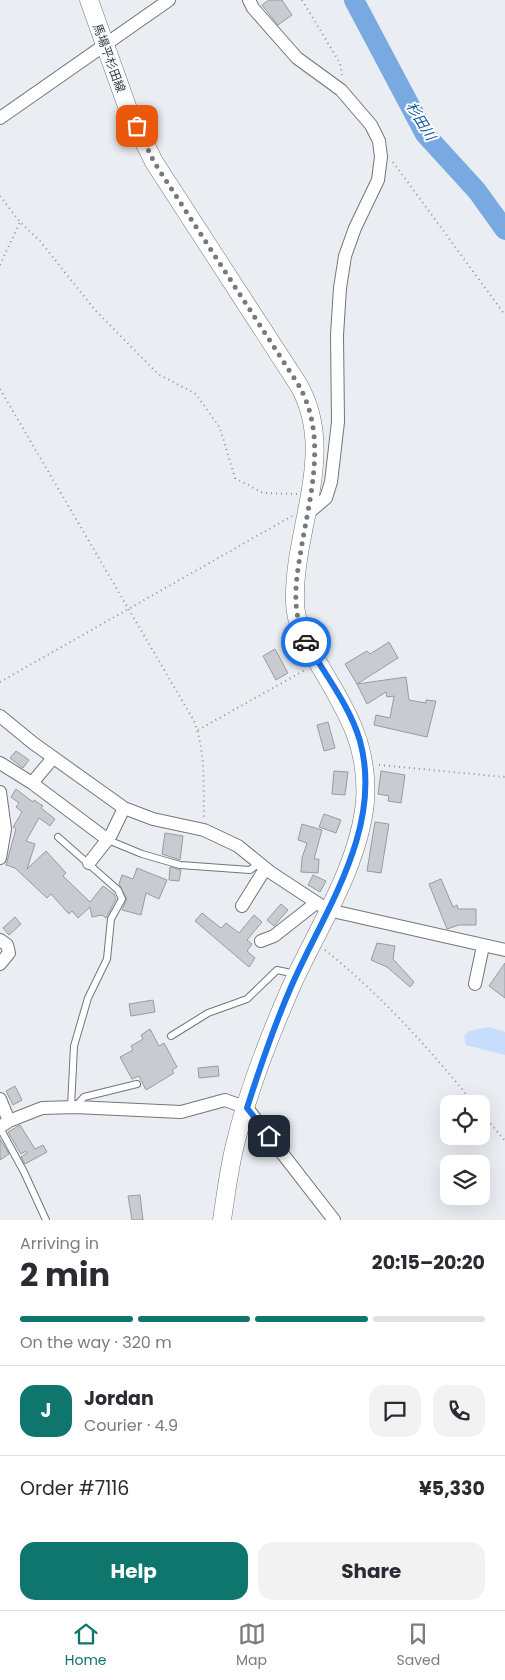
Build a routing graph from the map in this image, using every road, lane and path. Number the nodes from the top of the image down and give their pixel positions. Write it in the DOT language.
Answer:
graph roads {
  1 [pos="89,0"];
  2 [pos="169,0"];
  3 [pos="249,0"];
  4 [pos="302,0"];
  5 [pos="104,45"];
  6 [pos="344,94"];
  7 [pos="0,118"];
  8 [pos="379,141"];
  9 [pos="0,196"];
  10 [pos="20,222"];
  11 [pos="0,265"];
  12 [pos="505,315"];
  13 [pos="0,389"];
  14 [pos="304,494"];
  15 [pos="306,515"];
  16 [pos="128,609"];
  17 [pos="318,663"];
  18 [pos="0,682"];
  19 [pos="0,716"];
  20 [pos="197,731"];
  21 [pos="53,758"];
  22 [pos="0,763"];
  23 [pos="364,763"];
  24 [pos="505,777"];
  25 [pos="32,783"];
  26 [pos="0,792"];
  27 [pos="124,808"];
  28 [pos="204,830"];
  29 [pos="58,837"];
  30 [pos="108,840"];
  31 [pos="0,858"];
  32 [pos="89,862"];
  33 [pos="261,866"];
  34 [pos="242,906"];
  35 [pos="322,906"];
  36 [pos="0,940"];
  37 [pos="261,941"];
  38 [pos="313,941"];
  39 [pos="483,946"];
  40 [pos="505,950"];
  41 [pos="0,964"];
  42 [pos="297,974"];
  43 [pos="475,984"];
  44 [pos="171,1036"];
  45 [pos="137,1084"];
  46 [pos="467,1095"];
  47 [pos="0,1099"];
  48 [pos="73,1107"];
  49 [pos="247,1108"];
  50 [pos="490,1123"];
  51 [pos="3,1125"];
  52 [pos="505,1141"];
  53 [pos="46,1220"];
  54 [pos="222,1220"];
  55 [pos="334,1220"];
  1 -- 5 [label="main road, 馬場平杉田線"];
  2 -- 5 [label="street"];
  3 -- 6 [label="street"];
  4 -- 6 [label="path"];
  5 -- 7 [label="street"];
  5 -- 15 [label="main road, 馬場平杉田線"];
  6 -- 8 [label="street"];
  8 -- 12 [label="path"];
  8 -- 15 [label="street"];
  9 -- 10 [label="path"];
  10 -- 11 [label="path"];
  10 -- 14 [label="path"];
  13 -- 16 [label="path"];
  15 -- 16 [label="path"];
  15 -- 17 [label="main road, 馬場平杉田線"];
  16 -- 18 [label="path"];
  16 -- 20 [label="path"];
  17 -- 20 [label="path"];
  17 -- 23 [label="main road, 馬場平杉田線"];
  19 -- 21 [label="street"];
  20 -- 28 [label="path"];
  21 -- 25 [label="street"];
  21 -- 27 [label="street"];
  22 -- 25 [label="street"];
  23 -- 24 [label="path"];
  23 -- 35 [label="main road, 馬場平杉田線"];
  25 -- 30 [label="street"];
  26 -- 31 [label="street"];
  27 -- 28 [label="street"];
  27 -- 30 [label="street"];
  28 -- 33 [label="street"];
  29 -- 32 [label="lane"];
  30 -- 32 [label="street"];
  30 -- 33 [label="lane"];
  32 -- 48 [label="lane"];
  33 -- 34 [label="street"];
  33 -- 35 [label="street"];
  35 -- 37 [label="street"];
  35 -- 38 [label="main road, 馬場平杉田線"];
  35 -- 39 [label="street"];
  36 -- 41 [label="street"];
  38 -- 42 [label="main road, 馬場平杉田線"];
  38 -- 46 [label="path"];
  39 -- 40 [label="street"];
  39 -- 43 [label="street"];
  42 -- 44 [label="lane"];
  42 -- 49 [label="main road, 馬場平杉田線"];
  45 -- 48 [label="lane"];
  47 -- 51 [label="street"];
  48 -- 49 [label="street"];
  48 -- 51 [label="street"];
  49 -- 54 [label="main road, 馬場平杉田線"];
  49 -- 55 [label="street"];
  50 -- 52 [label="path"];
  51 -- 53 [label="lane"];
}
